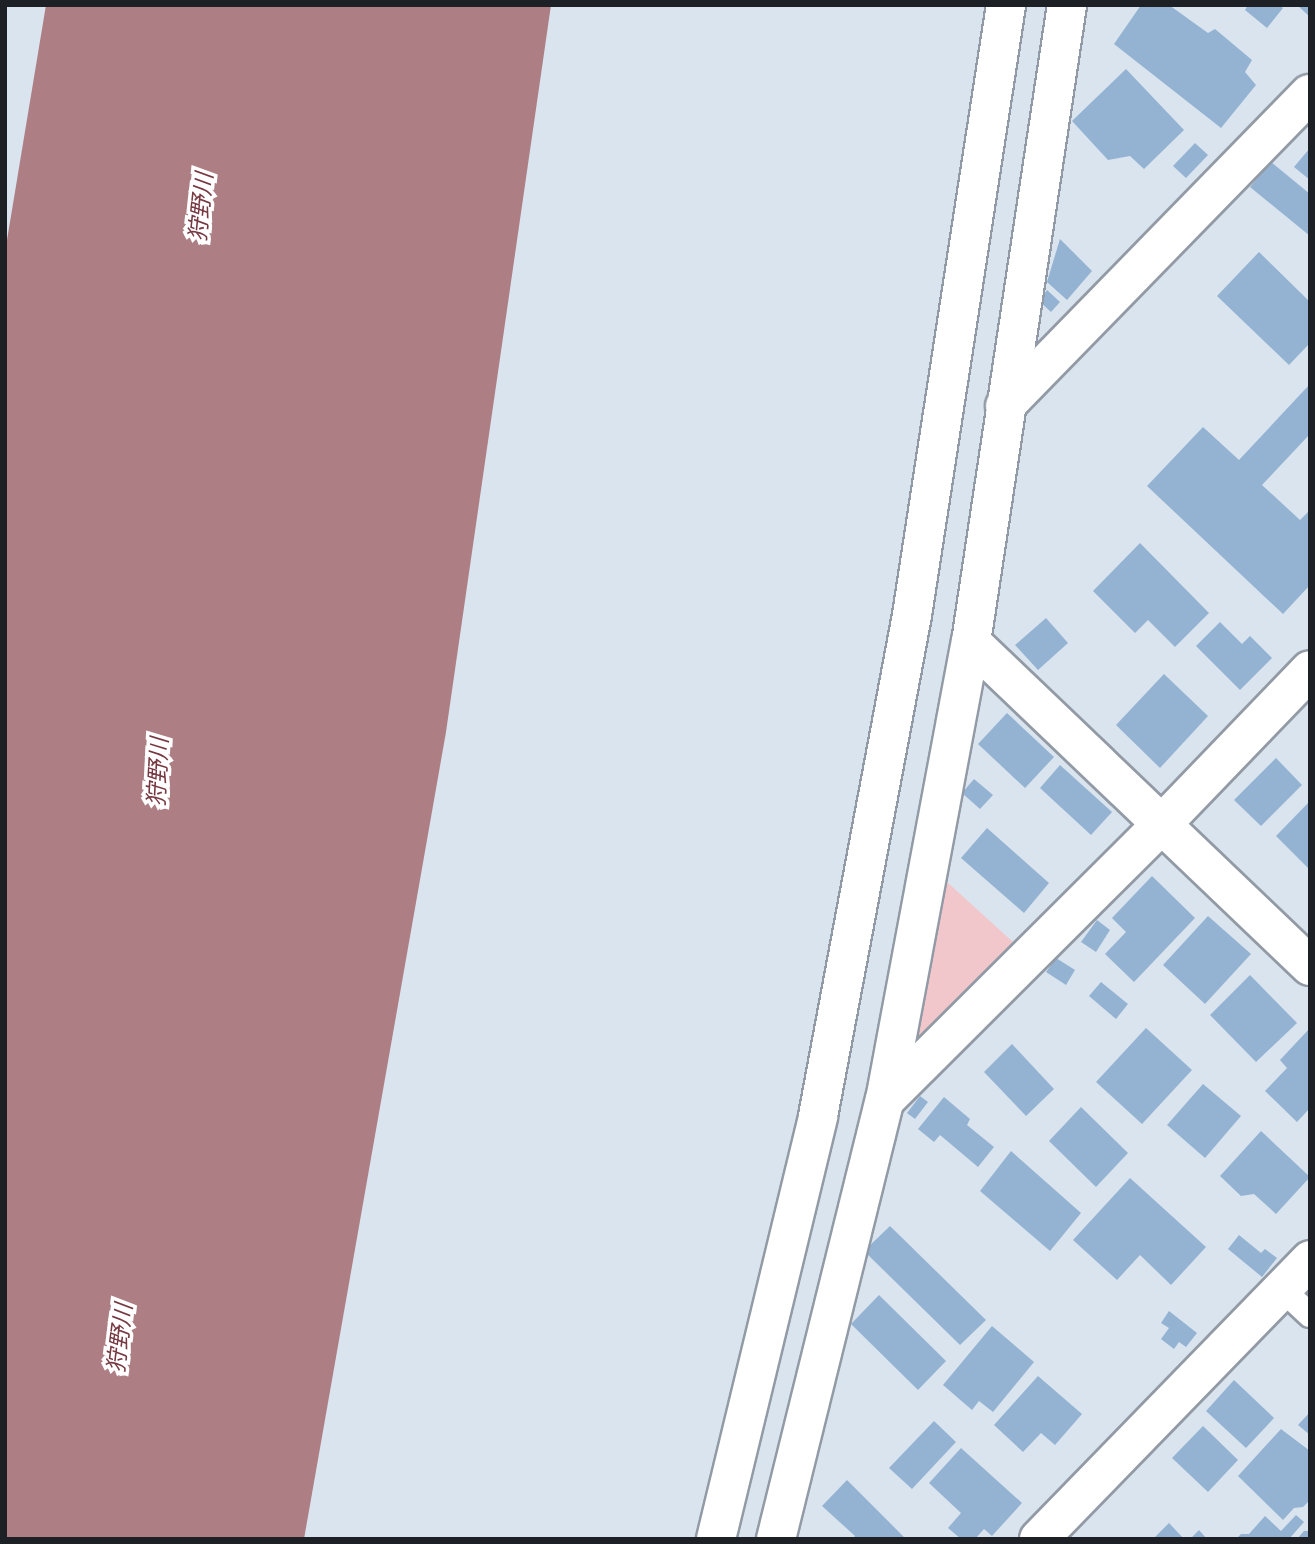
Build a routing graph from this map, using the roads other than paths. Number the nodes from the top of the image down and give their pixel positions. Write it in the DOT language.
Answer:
graph roads {
  1 [pos="1006,5"];
  2 [pos="1066,5"];
  3 [pos="1310,94"];
  4 [pos="1005,406"];
  5 [pos="971,642"];
  6 [pos="1310,670"];
  7 [pos="1163,823"];
  8 [pos="1310,965"];
  9 [pos="885,1100"];
  10 [pos="1310,1260"];
  11 [pos="1282,1289"];
  12 [pos="1310,1315"];
  13 [pos="716,1539"];
  14 [pos="776,1539"];
  15 [pos="1040,1539"];
  1 -- 13 [label="street"];
  2 -- 4 [label="street"];
  3 -- 4 [label="street"];
  4 -- 5 [label="street"];
  5 -- 7 [label="street"];
  5 -- 9 [label="street"];
  6 -- 7 [label="street"];
  7 -- 8 [label="street"];
  7 -- 9 [label="street"];
  9 -- 14 [label="street"];
  10 -- 11 [label="street"];
  11 -- 12 [label="lane"];
  11 -- 15 [label="street"];
}
